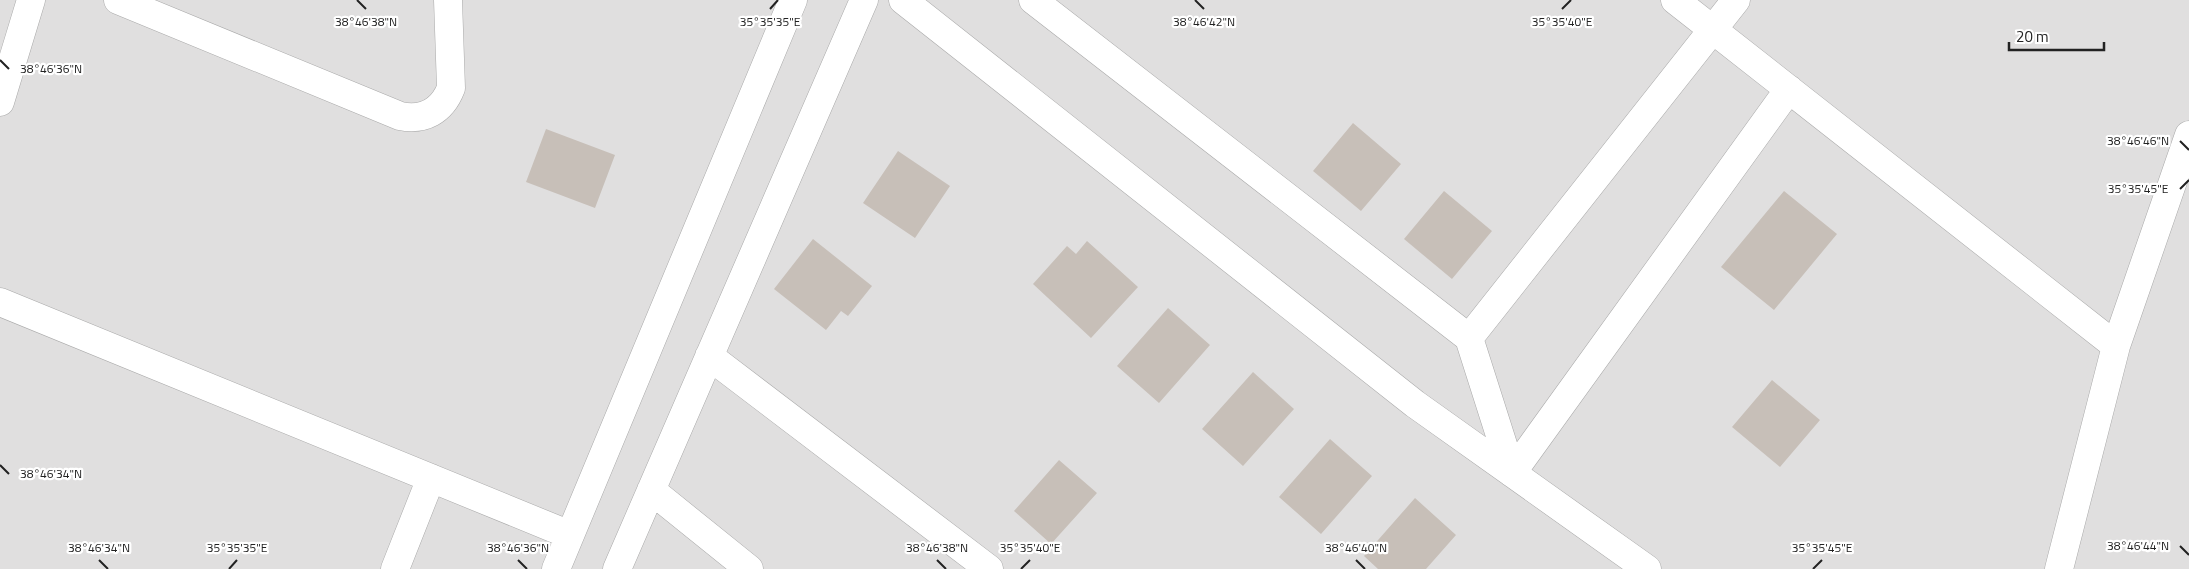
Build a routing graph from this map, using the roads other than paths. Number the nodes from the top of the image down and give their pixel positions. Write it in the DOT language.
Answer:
graph roads {
  1 [pos="31,0"];
  2 [pos="118,0"];
  3 [pos="448,0"];
  4 [pos="793,0"];
  5 [pos="864,0"];
  6 [pos="903,0"];
  7 [pos="1033,0"];
  8 [pos="1675,0"];
  9 [pos="1736,0"];
  10 [pos="1713,30"];
  11 [pos="1789,89"];
  12 [pos="0,102"];
  13 [pos="2189,135"];
  14 [pos="0,302"];
  15 [pos="1469,338"];
  16 [pos="2116,346"];
  17 [pos="709,356"];
  18 [pos="1512,473"];
  19 [pos="431,478"];
  20 [pos="651,490"];
  21 [pos="570,535"];
  22 [pos="395,569"];
  23 [pos="556,569"];
  24 [pos="617,569"];
  25 [pos="749,569"];
  26 [pos="989,569"];
  27 [pos="1647,569"];
  28 [pos="2059,569"];
  1 -- 12 [label="street"];
  2 -- 3 [label="street"];
  4 -- 21 [label="street"];
  5 -- 17 [label="street"];
  6 -- 18 [label="street"];
  7 -- 15 [label="street"];
  8 -- 10 [label="street"];
  9 -- 10 [label="street"];
  10 -- 11 [label="street"];
  10 -- 15 [label="street"];
  11 -- 16 [label="street"];
  11 -- 18 [label="street"];
  13 -- 16 [label="street"];
  14 -- 19 [label="street"];
  15 -- 18 [label="street"];
  16 -- 28 [label="street"];
  17 -- 20 [label="street"];
  17 -- 26 [label="street"];
  18 -- 27 [label="street"];
  19 -- 21 [label="street"];
  19 -- 22 [label="street"];
  20 -- 24 [label="street"];
  20 -- 25 [label="street"];
  21 -- 23 [label="street"];
}
